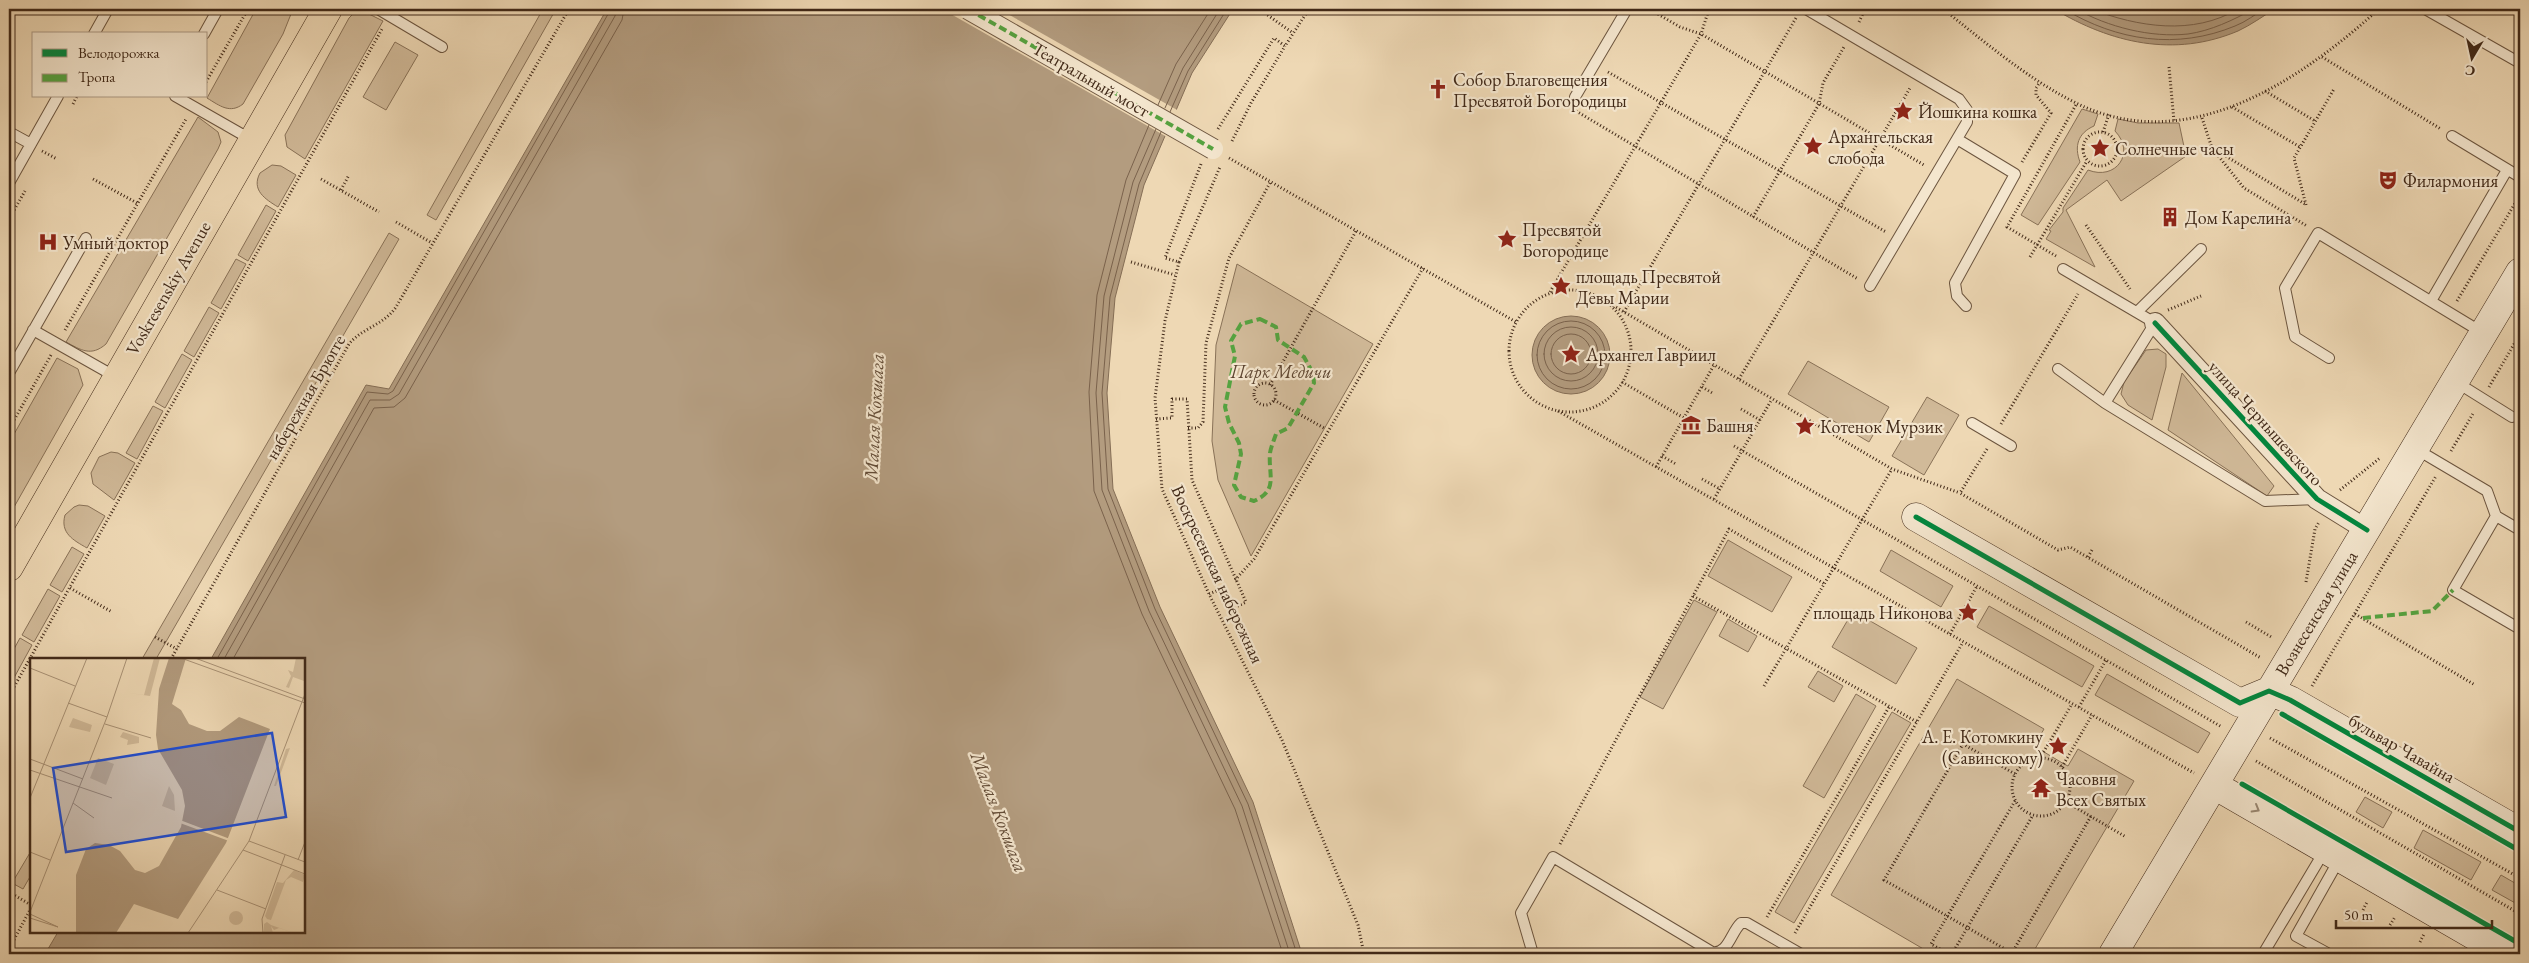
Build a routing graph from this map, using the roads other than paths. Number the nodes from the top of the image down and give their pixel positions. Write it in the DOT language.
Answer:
graph roads {
  1 [pos="108,9"];
  2 [pos="218,9"];
  3 [pos="328,9"];
  4 [pos="378,9"];
  5 [pos="968,9"];
  6 [pos="1626,9"];
  7 [pos="1806,9"];
  8 [pos="2425,9"];
  9 [pos="95,32"];
  10 [pos="205,32"];
  11 [pos="442,47"];
  12 [pos="2520,63"];
  13 [pos="1575,97"];
  14 [pos="57,98"];
  15 [pos="179,98"];
  16 [pos="9,132"];
  17 [pos="2452,136"];
  18 [pos="1957,139"];
  19 [pos="253,140"];
  20 [pos="31,144"];
  21 [pos="1211,146"];
  22 [pos="2508,170"];
  23 [pos="2520,177"];
  24 [pos="9,183"];
  25 [pos="86,238"];
  26 [pos="2201,249"];
  27 [pos="2063,269"];
  28 [pos="2520,272"];
  29 [pos="1870,286"];
  30 [pos="2431,301"];
  31 [pos="1966,306"];
  32 [pos="2140,309"];
  33 [pos="2159,321"];
  34 [pos="2474,327"];
  35 [pos="33,330"];
  36 [pos="2329,358"];
  37 [pos="2058,368"];
  38 [pos="9,373"];
  39 [pos="117,378"];
  40 [pos="2455,382"];
  41 [pos="2105,403"];
  42 [pos="2512,417"];
  43 [pos="1972,423"];
  44 [pos="2011,446"];
  45 [pos="2416,449"];
  46 [pos="2325,502"];
  47 [pos="2496,516"];
  48 [pos="1916,517"];
  49 [pos="2367,530"];
  50 [pos="2520,530"];
  51 [pos="9,567"];
  52 [pos="2520,629"];
  53 [pos="2269,691"];
  54 [pos="2246,726"];
  55 [pos="2204,779"];
  56 [pos="2520,832"];
  57 [pos="2333,853"];
  58 [pos="1533,954"];
  59 [pos="1801,954"];
  60 [pos="2113,954"];
  61 [pos="2263,954"];
  62 [pos="2329,954"];
  63 [pos="2506,954"];
  1 -- 9 [label="lane"];
  2 -- 10 [label="lane"];
  3 -- 19 [label="main road, Voskresenskiy Avenue"];
  4 -- 11 [label="lane"];
  5 -- 21 [label="street, Театральный мост, bridge"];
  6 -- 13 [label="lane"];
  7 -- 18 [label="lane"];
  8 -- 12 [label="lane"];
  14 -- 20 [label="lane"];
  15 -- 19 [label="lane"];
  16 -- 20 [label="lane"];
  17 -- 22 [label="lane"];
  18 -- 29 [label="lane"];
  18 -- 31 [label="lane"];
  19 -- 39 [label="main road, Voskresenskiy Avenue"];
  20 -- 24 [label="lane"];
  22 -- 23 [label="lane"];
  22 -- 30 [label="lane"];
  25 -- 35 [label="lane"];
  26 -- 32 [label="lane"];
  27 -- 32 [label="lane"];
  28 -- 34 [label="street, Вознесенская улица"];
  30 -- 34 [label="lane"];
  30 -- 36 [label="lane"];
  32 -- 33 [label="lane"];
  33 -- 41 [label="lane"];
  33 -- 46 [label="street, улица Чернышевского"];
  34 -- 40 [label="street, Вознесенская улица"];
  35 -- 38 [label="lane"];
  35 -- 39 [label="lane"];
  37 -- 41 [label="lane"];
  39 -- 51 [label="main road, Voskresenskiy Avenue"];
  40 -- 42 [label="lane"];
  40 -- 45 [label="street, Вознесенская улица"];
  41 -- 46 [label="lane"];
  43 -- 44 [label="lane"];
  45 -- 47 [label="lane"];
  45 -- 49 [label="street, Вознесенская улица"];
  46 -- 49 [label="street, улица Чернышевского"];
  47 -- 50 [label="lane"];
  47 -- 52 [label="lane"];
  48 -- 54 [label="street"];
  49 -- 53 [label="street, Вознесенская улица"];
  53 -- 54 [label="street"];
  53 -- 56 [label="street, бульвар Чавайна"];
  54 -- 55 [label="street"];
  55 -- 57 [label="street, one-way"];
  55 -- 60 [label="street"];
  57 -- 61 [label="lane"];
  57 -- 62 [label="lane"];
  57 -- 63 [label="street"];
  58 -- 59 [label="lane"];
}
